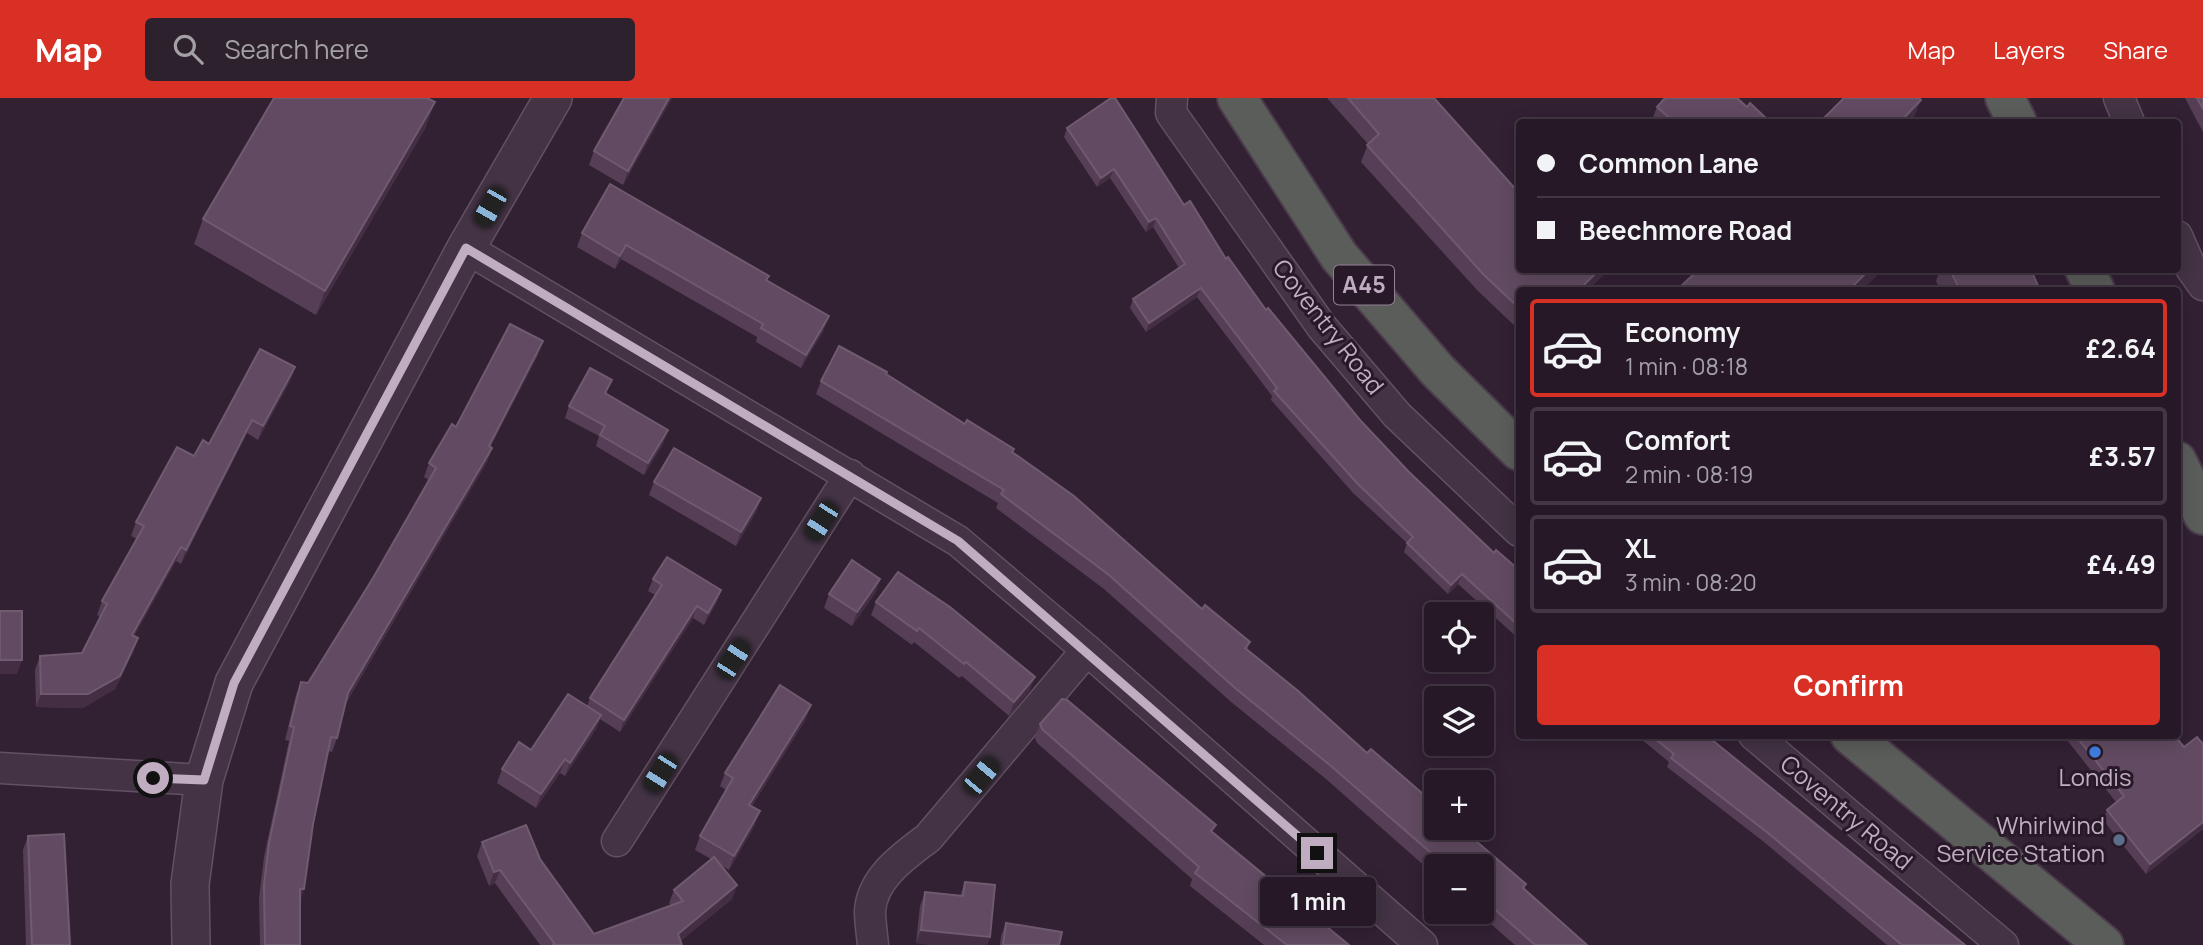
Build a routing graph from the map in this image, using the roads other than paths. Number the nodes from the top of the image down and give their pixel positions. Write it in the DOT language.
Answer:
graph roads {
  1 [pos="553,98"];
  2 [pos="1172,98"];
  3 [pos="1237,98"];
  4 [pos="2005,98"];
  5 [pos="2119,98"];
  6 [pos="2016,119"];
  7 [pos="2128,119"];
  8 [pos="2181,245"];
  9 [pos="466,248"];
  10 [pos="2203,285"];
  11 [pos="1516,448"];
  12 [pos="2181,469"];
  13 [pos="850,475"];
  14 [pos="2203,514"];
  15 [pos="1516,528"];
  16 [pos="1087,650"];
  17 [pos="1759,739"];
  18 [pos="1855,739"];
  19 [pos="0,768"];
  20 [pos="204,780"];
  21 [pos="617,841"];
  22 [pos="191,945"];
  23 [pos="873,945"];
  24 [pos="1422,945"];
  25 [pos="2003,945"];
  26 [pos="2104,945"];
  1 -- 9 [label="street"];
  2 -- 15 [label="street, Coventry Road"];
  3 -- 11 [label="highway, A45"];
  4 -- 6 [label="highway"];
  5 -- 7 [label="street"];
  8 -- 10 [label="street"];
  9 -- 13 [label="street"];
  9 -- 20 [label="street"];
  12 -- 14 [label="highway"];
  13 -- 16 [label="street"];
  13 -- 21 [label="street"];
  16 -- 23 [label="street"];
  16 -- 24 [label="street"];
  17 -- 25 [label="street, Coventry Road"];
  18 -- 26 [label="highway"];
  19 -- 20 [label="street"];
  20 -- 22 [label="street"];
}
